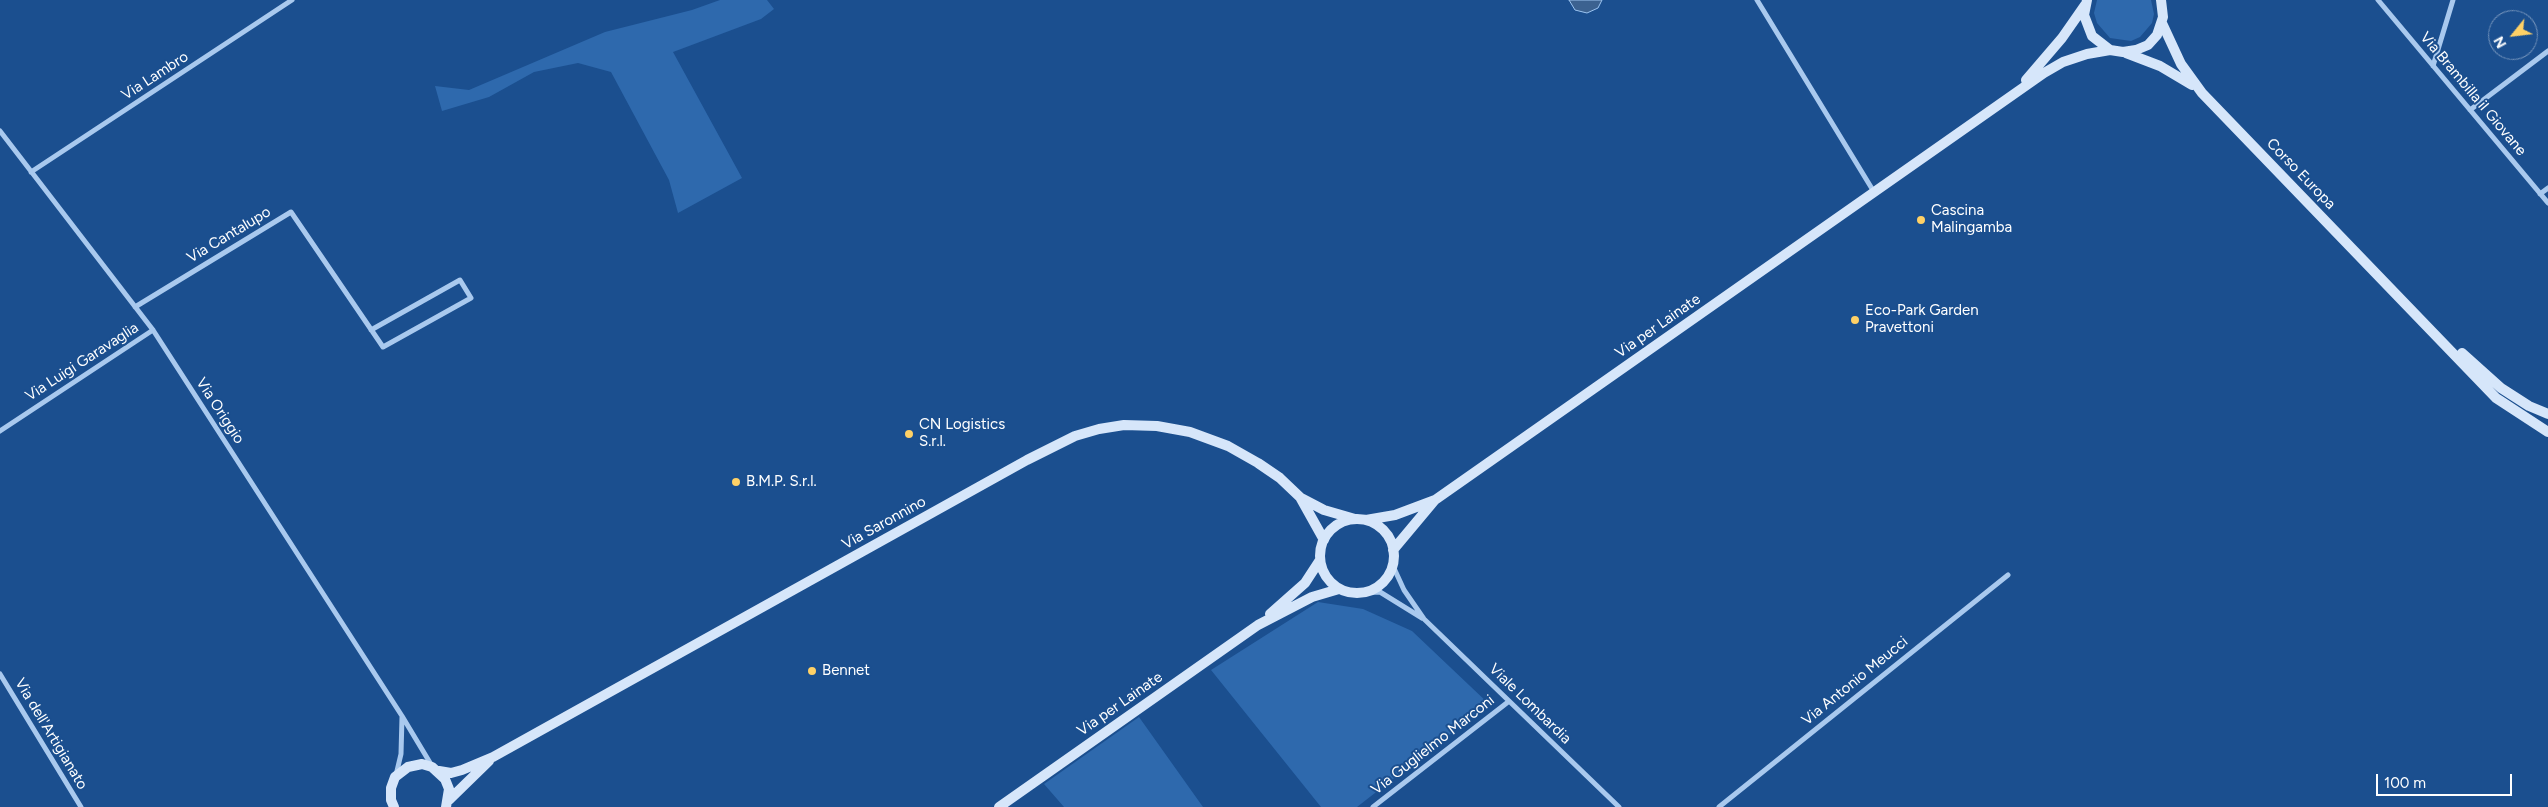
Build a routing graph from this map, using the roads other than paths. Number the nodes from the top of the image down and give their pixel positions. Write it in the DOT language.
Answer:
graph roads {
  1 [pos="292,0"];
  2 [pos="1758,0"];
  3 [pos="2170,0"];
  4 [pos="2378,0"];
  5 [pos="2453,0"];
  6 [pos="2086,2"];
  7 [pos="2162,5"];
  8 [pos="2162,23"];
  9 [pos="2110,50"];
  10 [pos="2548,51"];
  11 [pos="2123,52"];
  12 [pos="2432,66"];
  13 [pos="2013,93"];
  14 [pos="2202,93"];
  15 [pos="2470,110"];
  16 [pos="0,131"];
  17 [pos="31,172"];
  18 [pos="2548,188"];
  19 [pos="1874,192"];
  20 [pos="2540,194"];
  21 [pos="2548,203"];
  22 [pos="2379,276"];
  23 [pos="135,307"];
  24 [pos="153,330"];
  25 [pos="371,330"];
  26 [pos="2548,414"];
  27 [pos="0,431"];
  28 [pos="2548,432"];
  29 [pos="1300,497"];
  30 [pos="1435,500"];
  31 [pos="1361,520"];
  32 [pos="1324,540"];
  33 [pos="1393,550"];
  34 [pos="1320,560"];
  35 [pos="1393,566"];
  36 [pos="2008,575"];
  37 [pos="1339,589"];
  38 [pos="1359,593"];
  39 [pos="1424,619"];
  40 [pos="1258,625"];
  41 [pos="0,674"];
  42 [pos="1508,702"];
  43 [pos="402,716"];
  44 [pos="493,757"];
  45 [pos="435,769"];
  46 [pos="395,777"];
  47 [pos="447,803"];
  48 [pos="391,805"];
  49 [pos="80,807"];
  50 [pos="999,807"];
  51 [pos="1373,807"];
  52 [pos="1619,807"];
  53 [pos="1719,807"];
  1 -- 17 [label="street, Via Lambro"];
  2 -- 19 [label="street"];
  3 -- 7 [label="main road"];
  4 -- 12 [label="street, Via Brambilla il Giovane"];
  5 -- 12 [label="street"];
  6 -- 9 [label="main road"];
  6 -- 13 [label="main road"];
  7 -- 8 [label="main road"];
  8 -- 11 [label="main road"];
  8 -- 14 [label="main road, Corso Europa"];
  9 -- 11 [label="main road"];
  9 -- 13 [label="main road"];
  10 -- 15 [label="street"];
  11 -- 14 [label="main road, Corso Europa"];
  12 -- 15 [label="street, Via Brambilla il Giovane"];
  13 -- 19 [label="main road, Via per Lainate"];
  14 -- 22 [label="main road, Corso Europa"];
  15 -- 20 [label="street, Via Brambilla il Giovane"];
  16 -- 17 [label="street, Via Origgio"];
  17 -- 23 [label="street, Via Origgio"];
  18 -- 20 [label="street"];
  19 -- 30 [label="main road, Via per Lainate"];
  20 -- 21 [label="street, Via Brambilla il Giovane"];
  22 -- 26 [label="main road, Corso Europa"];
  22 -- 28 [label="main road, Corso Europa"];
  23 -- 24 [label="street, Via Origgio"];
  23 -- 25 [label="street, Via Cantalupo"];
  24 -- 27 [label="street, Via Luigi Garavaglia"];
  24 -- 43 [label="street, Via Origgio"];
  25 -- 25 [label="street, Via Cantalupo"];
  29 -- 31 [label="main road, Via Saronnino"];
  29 -- 32 [label="main road, Via Saronnino"];
  29 -- 44 [label="main road, Via Saronnino"];
  30 -- 31 [label="main road, Via per Lainate"];
  30 -- 33 [label="main road, Via per Lainate"];
  31 -- 32 [label="main road"];
  31 -- 33 [label="main road"];
  32 -- 34 [label="main road"];
  33 -- 35 [label="main road"];
  34 -- 37 [label="main road"];
  34 -- 40 [label="main road, Via per Lainate"];
  35 -- 38 [label="main road"];
  35 -- 39 [label="street, Viale Lombardia"];
  36 -- 53 [label="street, Via Antonio Meucci"];
  37 -- 38 [label="main road"];
  37 -- 40 [label="main road, Via per Lainate"];
  38 -- 39 [label="street, Viale Lombardia"];
  39 -- 42 [label="street, Viale Lombardia"];
  40 -- 50 [label="main road, Via per Lainate"];
  41 -- 49 [label="street, Via dell'Artigianato"];
  42 -- 51 [label="street, Via Guglielmo Marconi"];
  42 -- 52 [label="street, Viale Lombardia"];
  43 -- 45 [label="street, Via Origgio"];
  43 -- 46 [label="street"];
  44 -- 45 [label="main road, Via Saronnino"];
  44 -- 47 [label="main road, Via Saronnino"];
  45 -- 46 [label="main road, Via Saronnino"];
  45 -- 47 [label="main road"];
  46 -- 48 [label="main road"];
}
